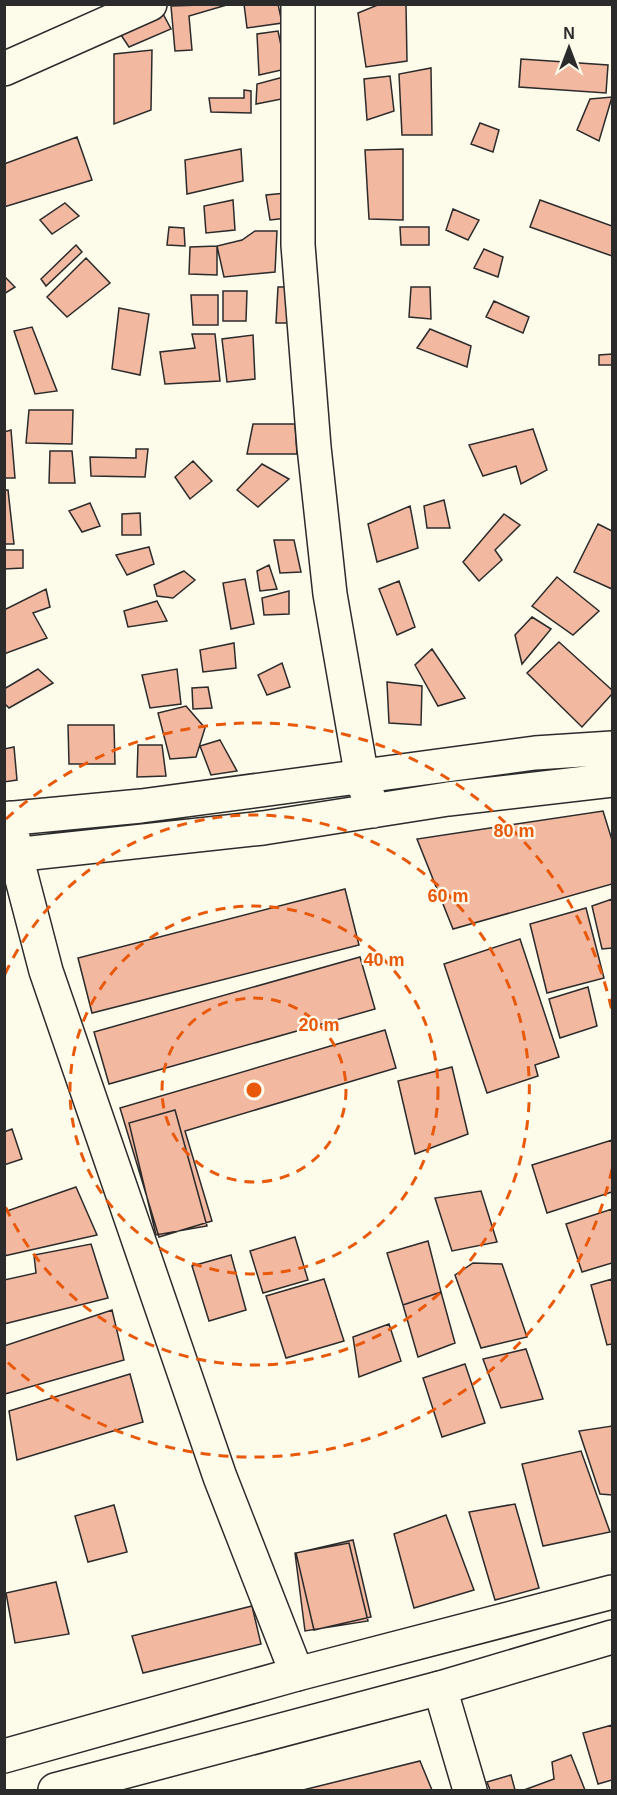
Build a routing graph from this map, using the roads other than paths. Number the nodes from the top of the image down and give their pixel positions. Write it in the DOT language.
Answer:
graph roads {
  1 [pos="150,4"];
  2 [pos="298,4"];
  3 [pos="4,69"];
  4 [pos="612,748"];
  5 [pos="362,778"];
  6 [pos="612,780"];
  7 [pos="373,811"];
  8 [pos="7,818"];
  9 [pos="10,856"];
  10 [pos="612,1592"];
  11 [pos="612,1637"];
  12 [pos="297,1674"];
  13 [pos="440,1688"];
  14 [pos="4,1756"];
  15 [pos="55,1791"];
  16 [pos="470,1791"];
  1 -- 3 [label="main road"];
  2 -- 5 [label="main road"];
  4 -- 5 [label="main road"];
  5 -- 7 [label="main road"];
  5 -- 8 [label="main road"];
  6 -- 7 [label="main road"];
  7 -- 9 [label="main road"];
  8 -- 9 [label="main road"];
  9 -- 12 [label="main road"];
  10 -- 12 [label="main road"];
  11 -- 13 [label="main road"];
  12 -- 14 [label="main road"];
  13 -- 15 [label="main road"];
  13 -- 16 [label="main road"];
}
